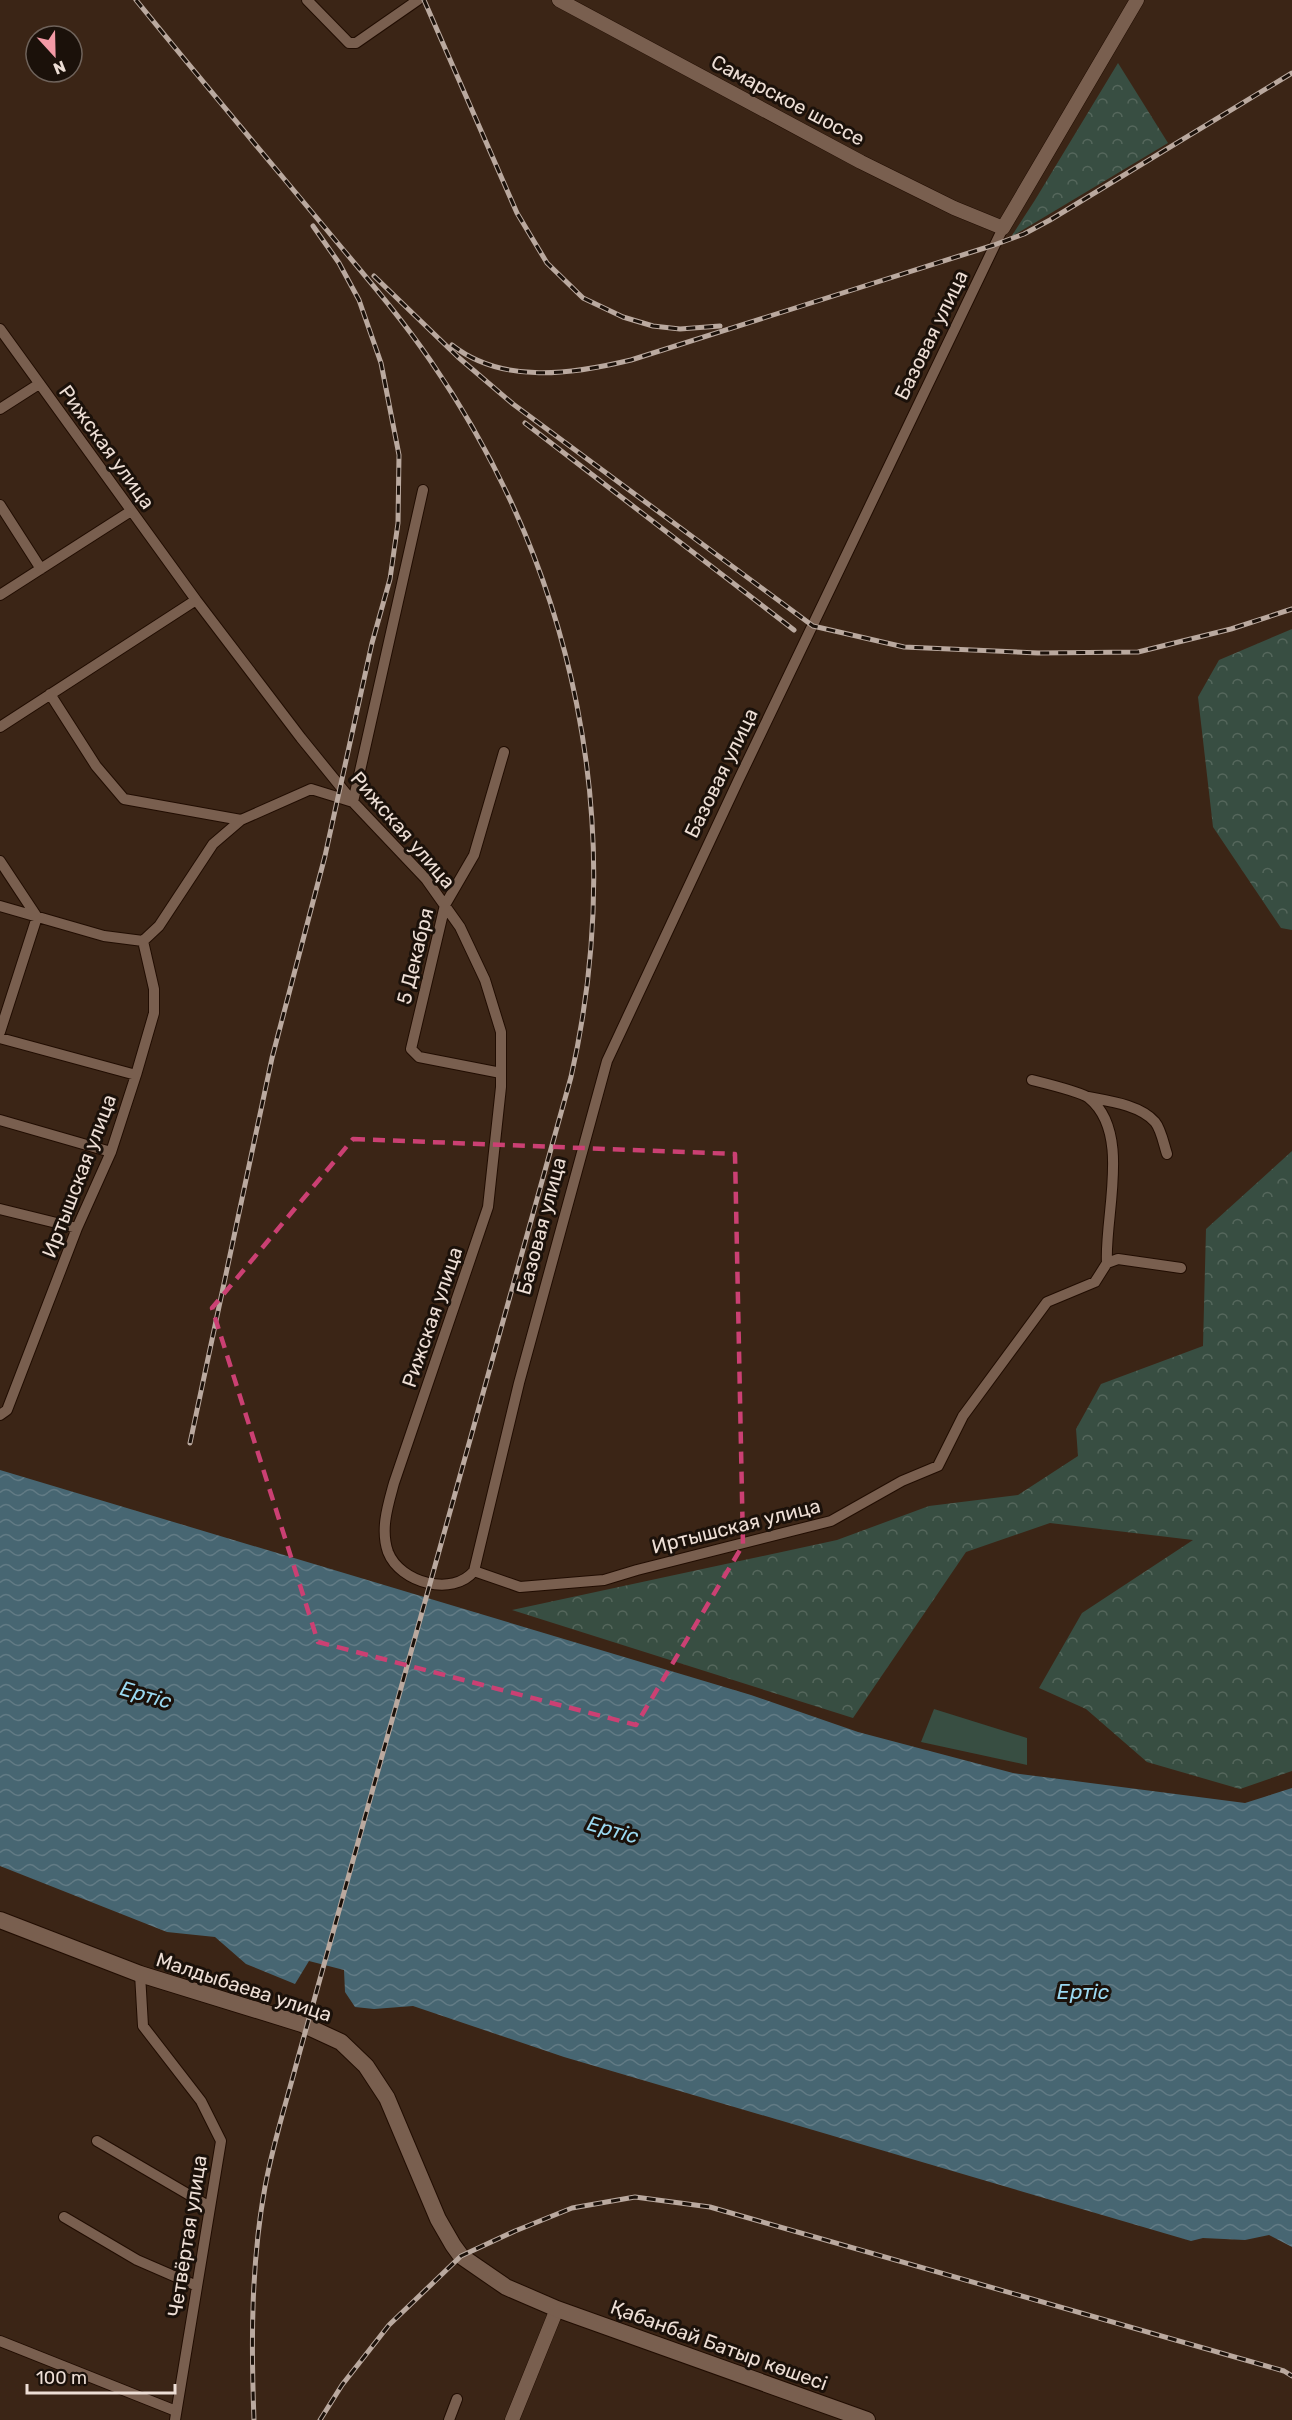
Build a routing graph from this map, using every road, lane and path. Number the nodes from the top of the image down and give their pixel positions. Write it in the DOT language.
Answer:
graph roads {
  1 [pos="307,0"];
  2 [pos="418,0"];
  3 [pos="559,0"];
  4 [pos="1137,0"];
  5 [pos="1003,228"];
  6 [pos="0,329"];
  7 [pos="39,384"];
  8 [pos="0,409"];
  9 [pos="423,490"];
  10 [pos="0,506"];
  11 [pos="131,511"];
  12 [pos="41,569"];
  13 [pos="0,595"];
  14 [pos="196,600"];
  15 [pos="50,694"];
  16 [pos="0,727"];
  17 [pos="504,752"];
  18 [pos="352,802"];
  19 [pos="241,820"];
  20 [pos="0,861"];
  21 [pos="445,905"];
  22 [pos="0,906"];
  23 [pos="37,916"];
  24 [pos="143,941"];
  25 [pos="0,1032"];
  26 [pos="0,1038"];
  27 [pos="501,1073"];
  28 [pos="136,1075"];
  29 [pos="1032,1080"];
  30 [pos="1088,1098"];
  31 [pos="0,1120"];
  32 [pos="111,1152"];
  33 [pos="1167,1154"];
  34 [pos="0,1209"];
  35 [pos="77,1228"];
  36 [pos="1107,1263"];
  37 [pos="1181,1268"];
  38 [pos="0,1415"];
  39 [pos="474,1571"];
  40 [pos="0,1920"];
  41 [pos="140,1974"];
  42 [pos="97,2141"];
  43 [pos="210,2207"];
  44 [pos="64,2217"];
  45 [pos="197,2286"];
  46 [pos="557,2310"];
  47 [pos="0,2341"];
  48 [pos="457,2399"];
  49 [pos="176,2416"];
  50 [pos="449,2420"];
  51 [pos="512,2420"];
  52 [pos="867,2420"];
  1 -- 2 [label="street"];
  3 -- 5 [label="street, Самарское шоссе"];
  4 -- 5 [label="street, Базовая улица"];
  5 -- 39 [label="street, Базовая улица"];
  6 -- 7 [label="street, Рижская улица"];
  7 -- 8 [label="street"];
  7 -- 11 [label="street, Рижская улица"];
  9 -- 18 [label="street"];
  10 -- 12 [label="street"];
  11 -- 12 [label="street"];
  11 -- 14 [label="street, Рижская улица"];
  12 -- 13 [label="street"];
  14 -- 15 [label="street"];
  14 -- 18 [label="street, Рижская улица"];
  15 -- 16 [label="street"];
  15 -- 19 [label="street"];
  17 -- 21 [label="street, 5 Декабря"];
  18 -- 19 [label="street"];
  18 -- 21 [label="street, Рижская улица"];
  19 -- 24 [label="street"];
  20 -- 23 [label="street"];
  21 -- 27 [label="street, Рижская улица"];
  21 -- 27 [label="street, 5 Декабря"];
  22 -- 23 [label="street"];
  23 -- 24 [label="street"];
  23 -- 25 [label="street"];
  24 -- 28 [label="street, Иртышская улица"];
  26 -- 28 [label="street"];
  27 -- 39 [label="street, Рижская улица"];
  28 -- 32 [label="street, Иртышская улица"];
  29 -- 30 [label="street"];
  30 -- 33 [label="street"];
  30 -- 36 [label="street"];
  31 -- 32 [label="street"];
  32 -- 35 [label="street, Иртышская улица"];
  34 -- 35 [label="street"];
  35 -- 38 [label="street, Иртышская улица"];
  36 -- 37 [label="street"];
  36 -- 39 [label="street, Иртышская улица"];
  40 -- 41 [label="main road, Малдыбаева улица"];
  41 -- 43 [label="street, Четвёртая улица"];
  41 -- 46 [label="main road, Малдыбаева улица"];
  42 -- 43 [label="street"];
  43 -- 45 [label="street, Четвёртая улица"];
  44 -- 45 [label="street"];
  45 -- 49 [label="street, Четвёртая улица"];
  46 -- 51 [label="street"];
  46 -- 52 [label="main road, Қабанбай Батыр көшесі"];
  47 -- 49 [label="street"];
  48 -- 50 [label="street"];
}
